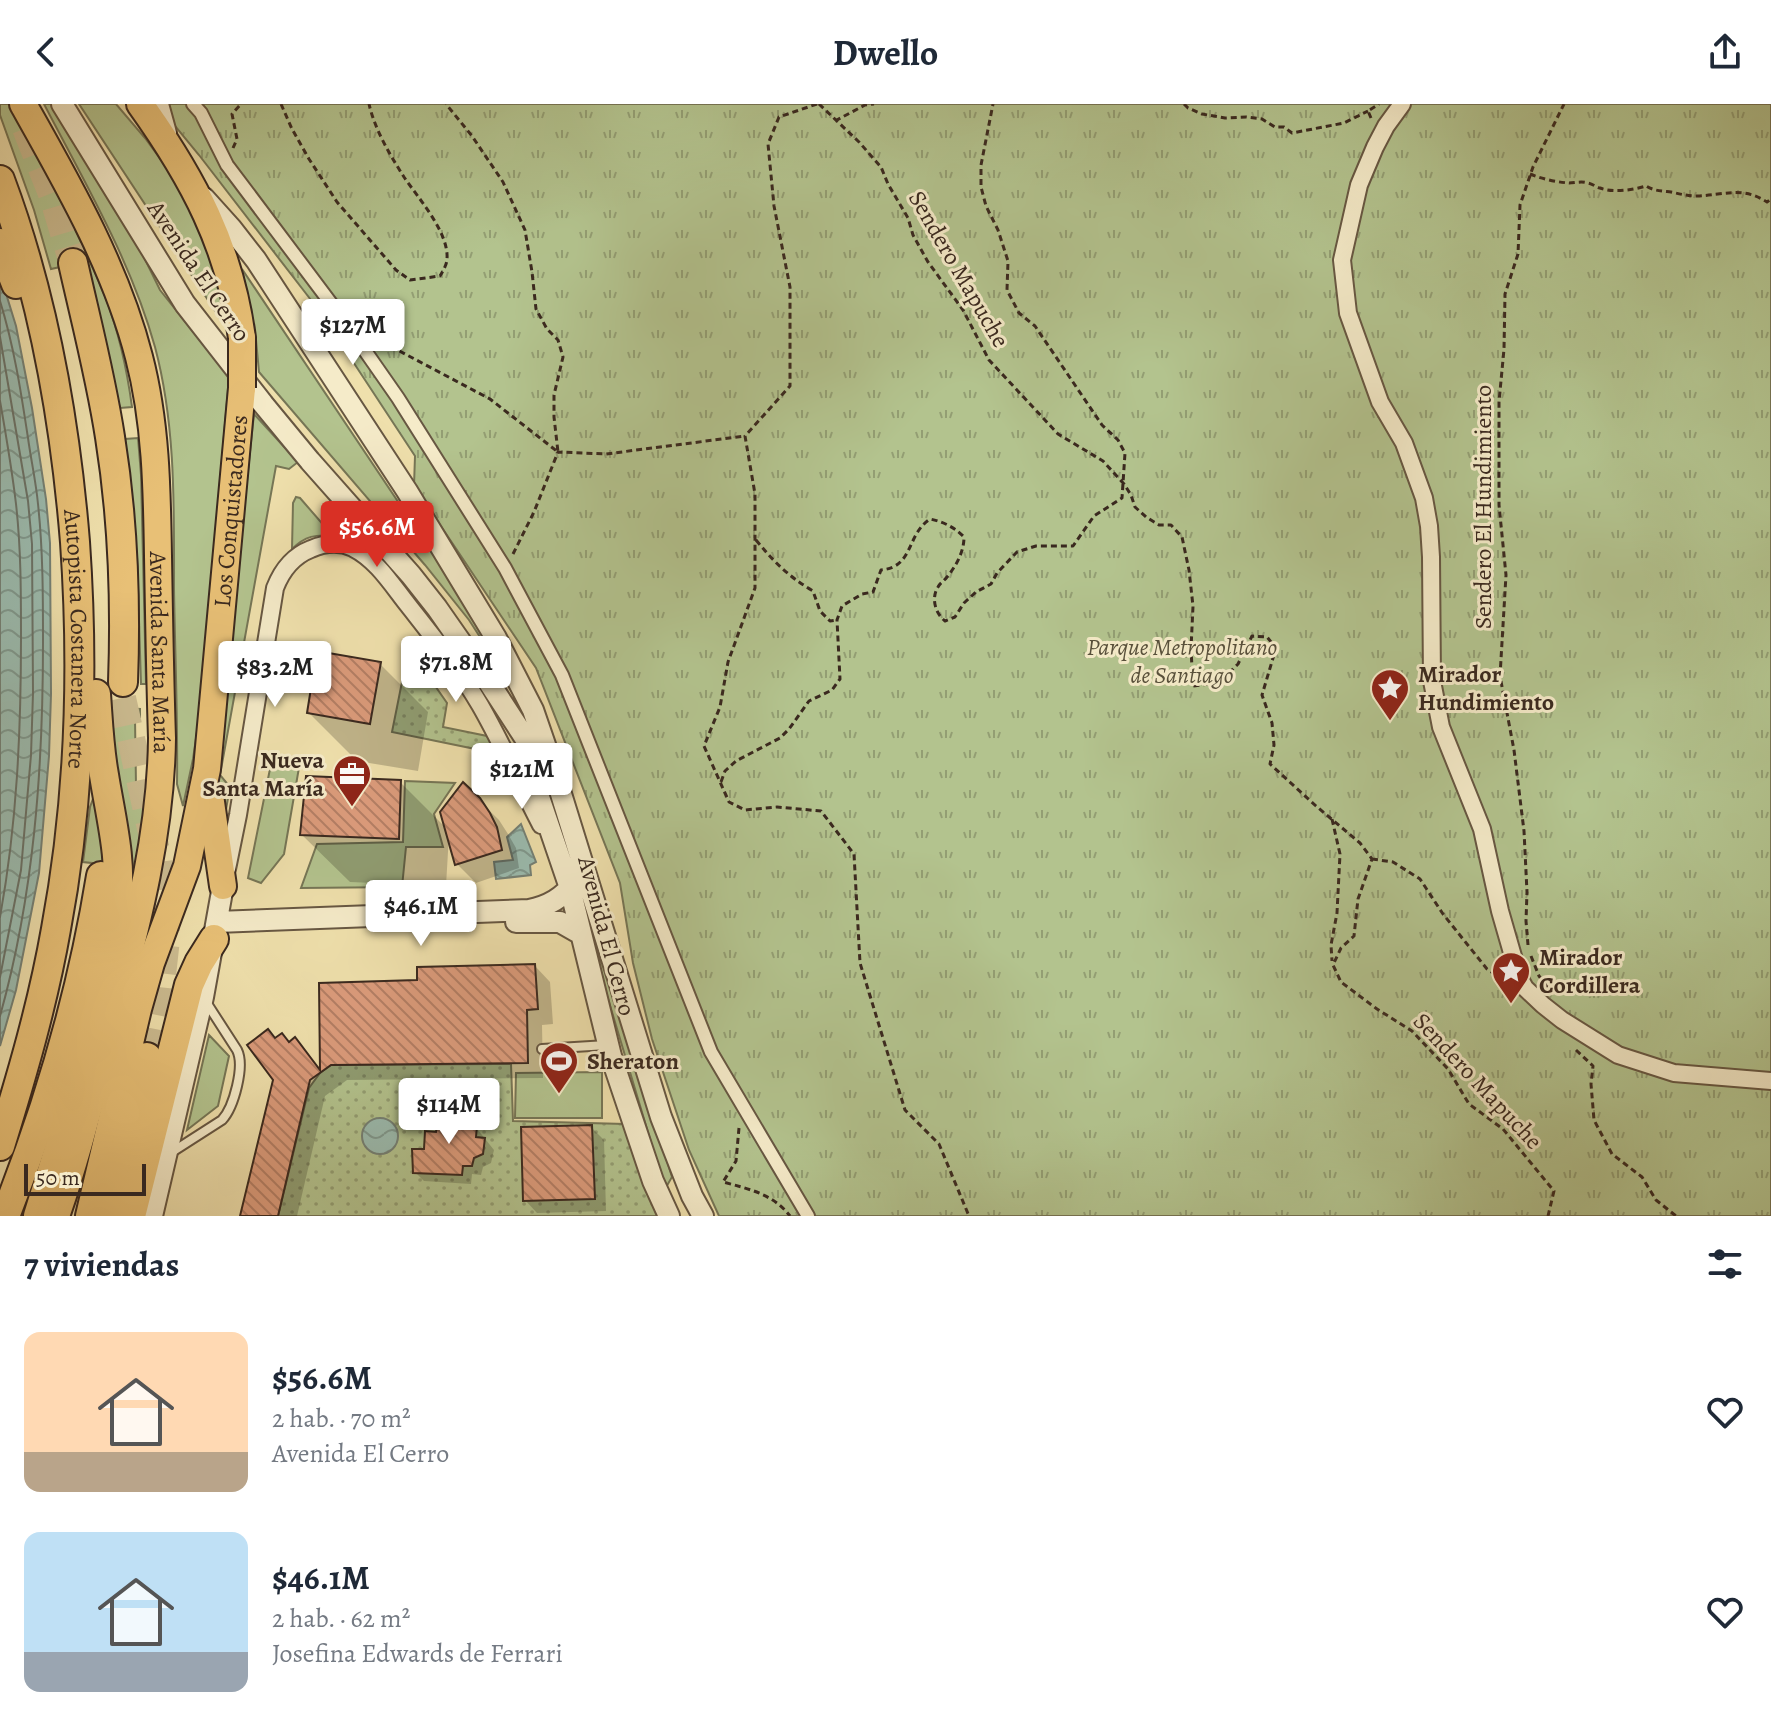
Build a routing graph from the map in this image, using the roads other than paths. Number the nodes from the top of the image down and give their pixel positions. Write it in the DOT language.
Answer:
graph roads {
  1 [pos="23,104"];
  2 [pos="62,104"];
  3 [pos="140,104"];
  4 [pos="160,104"];
  5 [pos="193,104"];
  6 [pos="1402,104"];
  7 [pos="173,150"];
  8 [pos="0,180"];
  9 [pos="193,186"];
  10 [pos="0,243"];
  11 [pos="73,263"];
  12 [pos="55,385"];
  13 [pos="355,549"];
  14 [pos="77,575"];
  15 [pos="123,682"];
  16 [pos="513,721"];
  17 [pos="207,769"];
  18 [pos="570,823"];
  19 [pos="558,851"];
  20 [pos="583,864"];
  21 [pos="101,876"];
  22 [pos="223,886"];
  23 [pos="570,888"];
  24 [pos="285,919"];
  25 [pos="215,930"];
  26 [pos="581,934"];
  27 [pos="203,997"];
  28 [pos="608,1045"];
  29 [pos="542,1049"];
  30 [pos="147,1057"];
  31 [pos="1771,1081"];
  32 [pos="0,1146"];
  33 [pos="165,1157"];
  34 [pos="5,1216"];
  35 [pos="38,1216"];
  36 [pos="56,1216"];
  37 [pos="89,1216"];
  38 [pos="104,1216"];
  39 [pos="131,1216"];
  40 [pos="152,1216"];
  41 [pos="669,1216"];
  42 [pos="703,1216"];
  43 [pos="808,1216"];
  1 -- 36 [label="main road, Avenida Santa María"];
  2 -- 16 [label="street, Avenida El Cerro"];
  3 -- 7 [label="main road, Los Conquistadores"];
  4 -- 7 [label="street"];
  5 -- 43 [label="street"];
  6 -- 31 [label="street"];
  7 -- 9 [label="main road, Los Conquistadores"];
  8 -- 12 [label="highway, Autopista Costanera Norte"];
  9 -- 17 [label="main road, Los Conquistadores, bridge"];
  9 -- 18 [label="street"];
  10 -- 12 [label="highway"];
  11 -- 15 [label="highway, Autopista Costanera Norte"];
  12 -- 14 [label="highway, Autopista Costanera Norte"];
  13 -- 19 [label="street, Avenida El Cerro"];
  13 -- 22 [label="street, Los Conquistadores"];
  14 -- 32 [label="highway, Autopista Costanera Norte"];
  14 -- 35 [label="highway"];
  16 -- 18 [label="street, Avenida El Cerro"];
  16 -- 19 [label="street, Avenida El Cerro"];
  17 -- 22 [label="main road"];
  17 -- 37 [label="main road, Los Conquistadores"];
  18 -- 20 [label="street"];
  19 -- 23 [label="street, Avenida El Cerro"];
  20 -- 23 [label="street"];
  20 -- 42 [label="street"];
  21 -- 34 [label="highway"];
  22 -- 25 [label="street, Los Conquistadores"];
  23 -- 24 [label="street"];
  23 -- 26 [label="street, Avenida El Cerro"];
  24 -- 25 [label="street"];
  24 -- 26 [label="street"];
  25 -- 27 [label="street, Los Conquistadores"];
  25 -- 39 [label="highway"];
  26 -- 28 [label="street, Avenida El Cerro"];
  27 -- 33 [label="street, Los Conquistadores"];
  27 -- 33 [label="lane"];
  28 -- 29 [label="lane"];
  28 -- 41 [label="street, Avenida El Cerro"];
  30 -- 38 [label="highway"];
  33 -- 40 [label="street, Los Conquistadores"];
}
